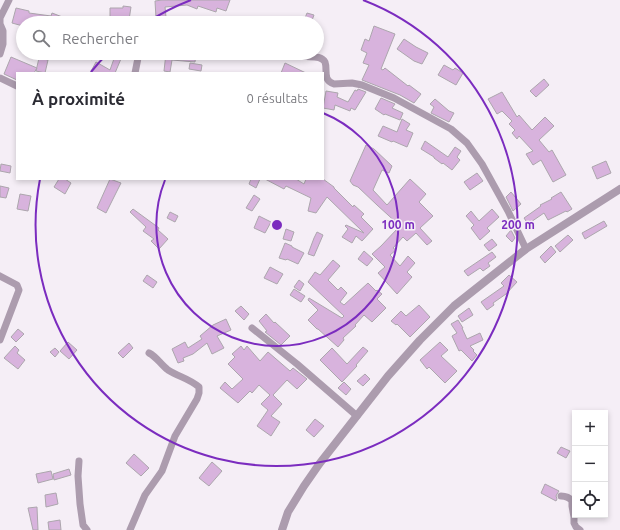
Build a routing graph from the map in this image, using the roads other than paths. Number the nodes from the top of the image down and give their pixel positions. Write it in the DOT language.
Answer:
graph roads {
  1 [pos="9,0"];
  2 [pos="0,54"];
  3 [pos="138,60"];
  4 [pos="324,60"];
  5 [pos="135,72"];
  6 [pos="0,78"];
  7 [pos="16,86"];
  8 [pos="620,189"];
  9 [pos="526,249"];
  10 [pos="0,276"];
  11 [pos="252,328"];
  12 [pos="0,340"];
  13 [pos="149,353"];
  14 [pos="357,416"];
  15 [pos="79,461"];
  16 [pos="561,496"];
  17 [pos="87,530"];
  18 [pos="130,530"];
  19 [pos="282,530"];
  20 [pos="580,530"];
  1 -- 2 [label="street"];
  3 -- 5 [label="street"];
  4 -- 9 [label="street"];
  6 -- 7 [label="street"];
  8 -- 9 [label="street"];
  9 -- 14 [label="street"];
  10 -- 12 [label="street"];
  11 -- 14 [label="street"];
  13 -- 18 [label="street"];
  14 -- 19 [label="street"];
  15 -- 17 [label="street"];
  16 -- 20 [label="street"];
}
